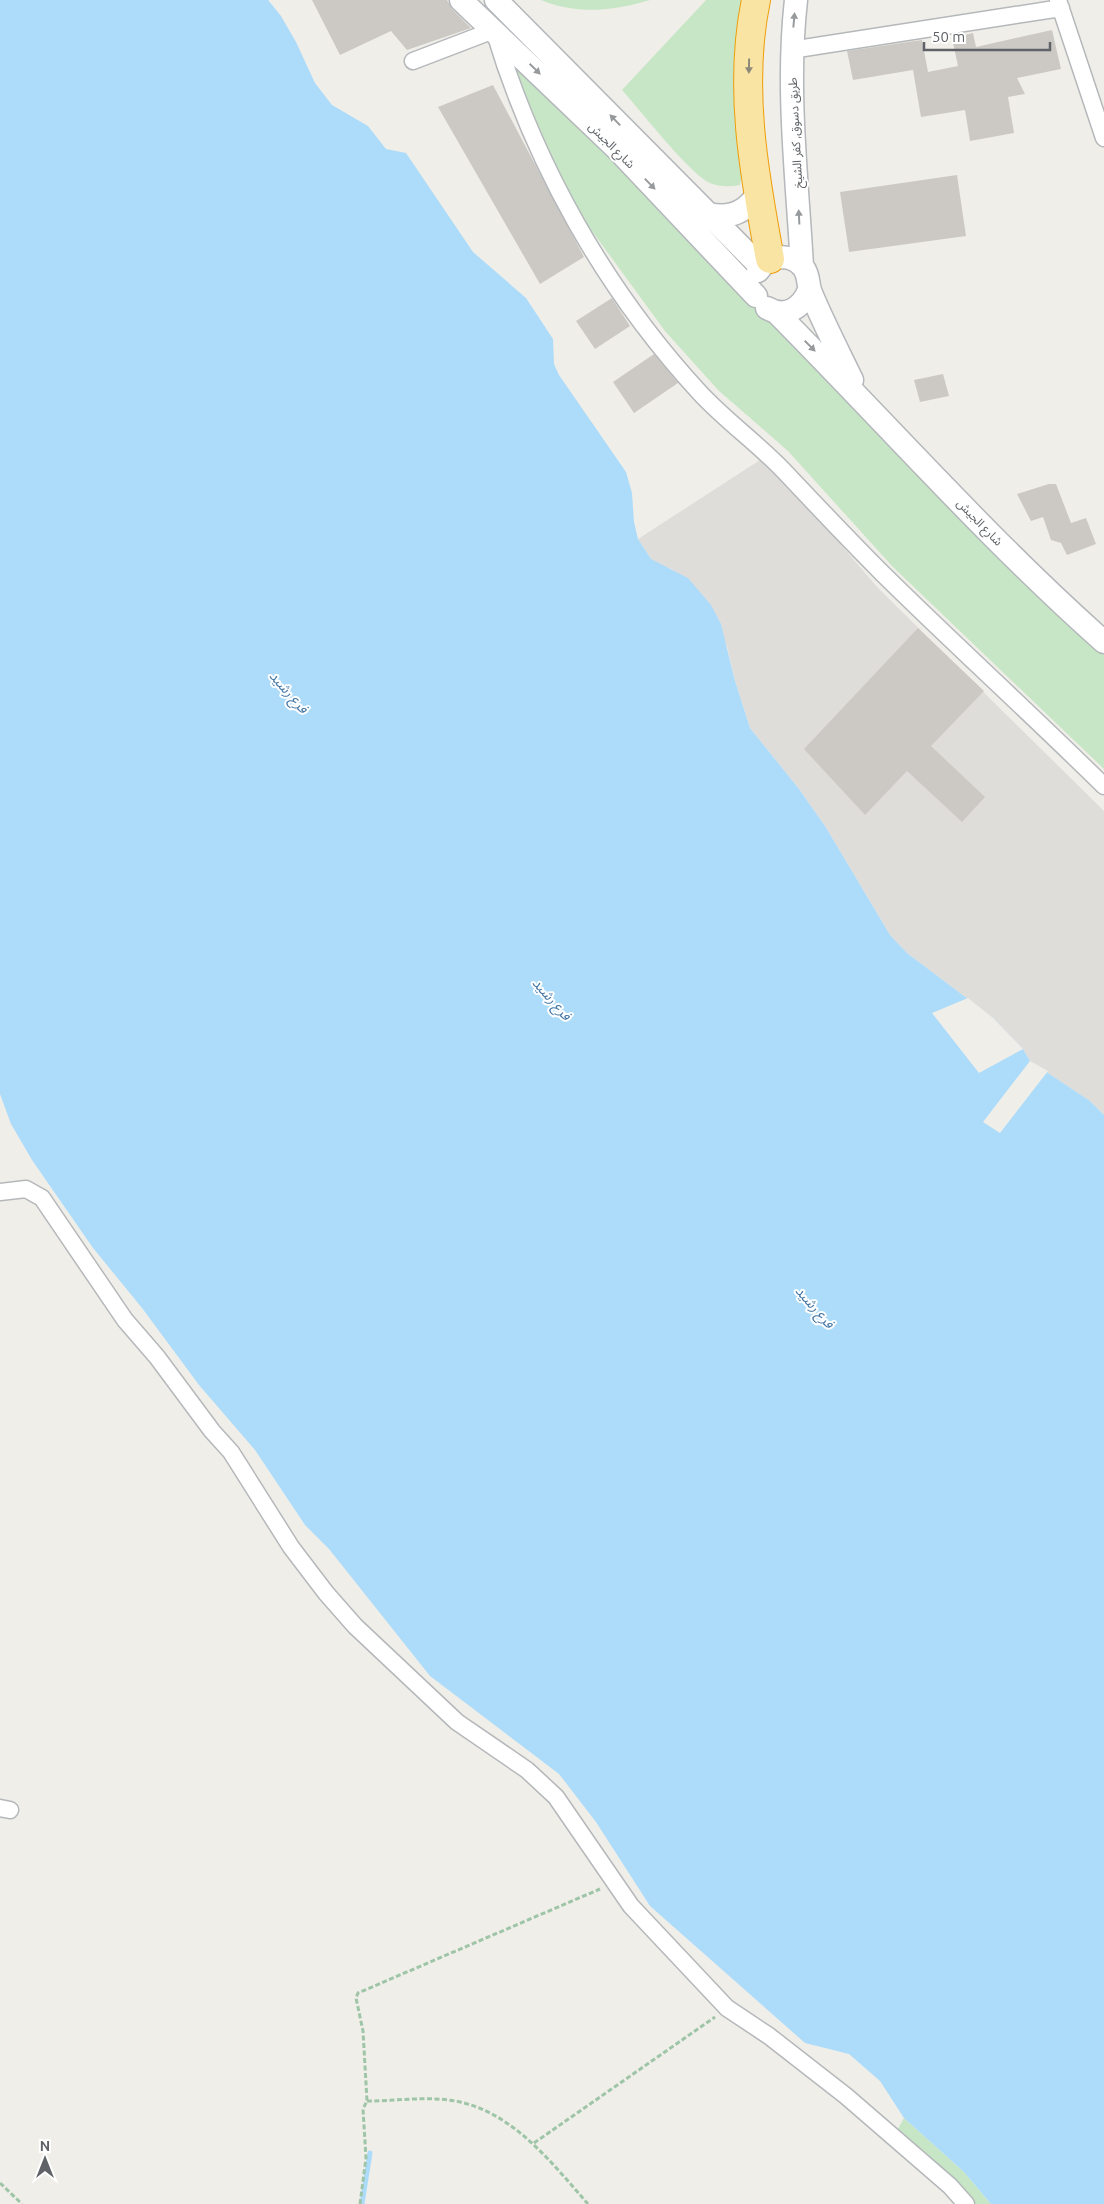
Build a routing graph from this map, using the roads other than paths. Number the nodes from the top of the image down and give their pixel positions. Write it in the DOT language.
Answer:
graph roads {
  1 [pos="461,0"];
  2 [pos="496,0"];
  3 [pos="756,0"];
  4 [pos="796,0"];
  5 [pos="1060,4"];
  6 [pos="494,30"];
  7 [pos="792,50"];
  8 [pos="413,61"];
  9 [pos="1104,138"];
  10 [pos="758,193"];
  11 [pos="709,214"];
  12 [pos="765,263"];
  13 [pos="802,266"];
  14 [pos="809,290"];
  15 [pos="756,296"];
  16 [pos="776,312"];
  17 [pos="860,397"];
  18 [pos="1104,642"];
  19 [pos="1104,786"];
  20 [pos="0,1192"];
  21 [pos="966,2204"];
  1 -- 6 [label="main road, شارع الجيش"];
  11 -- 2 [label="main road, شارع الجيش, one-way"];
  3 -- 10 [label="highway, one-way"];
  7 -- 4 [label="main road, طريق دسوق, كفر الشيخ, one-way"];
  5 -- 7 [label="street"];
  5 -- 9 [label="street"];
  6 -- 8 [label="street"];
  6 -- 15 [label="main road, شارع الجيش, one-way"];
  6 -- 19 [label="street"];
  13 -- 7 [label="main road, طريق دسوق, كفر الشيخ, one-way"];
  10 -- 11 [label="main road"];
  10 -- 12 [label="highway"];
  11 -- 12 [label="main road, شارع الجيش"];
  12 -- 13 [label="main road"];
  12 -- 15 [label="main road"];
  13 -- 14 [label="main road"];
  14 -- 16 [label="main road"];
  14 -- 17 [label="main road, شارع الجيش"];
  15 -- 16 [label="main road"];
  16 -- 17 [label="main road, شارع الجيش, one-way"];
  17 -- 18 [label="main road, شارع الجيش"];
  20 -- 21 [label="street"];
}
